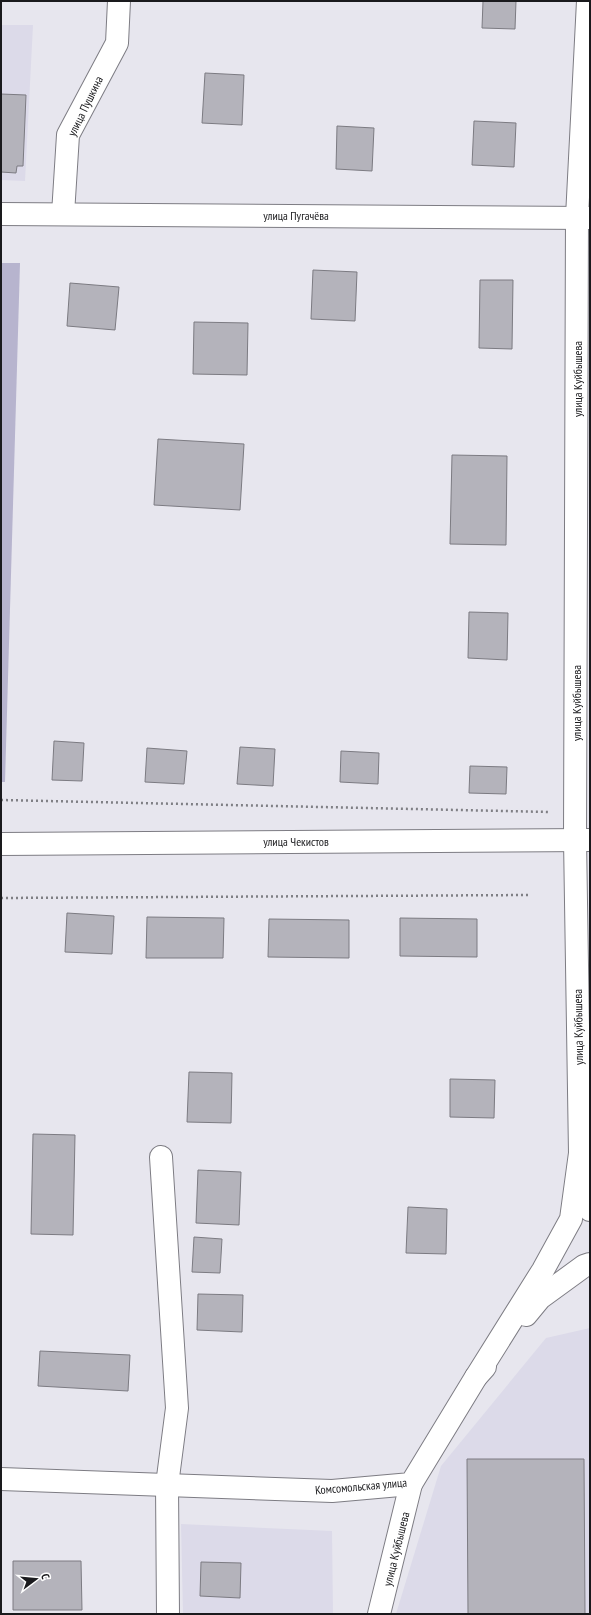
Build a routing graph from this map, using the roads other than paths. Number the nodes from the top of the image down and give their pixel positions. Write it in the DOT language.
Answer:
graph roads {
  1 [pos="119,1"];
  2 [pos="588,1"];
  3 [pos="1,214"];
  4 [pos="63,214"];
  5 [pos="584,217"];
  6 [pos="582,840"];
  7 [pos="1,844"];
  8 [pos="580,1153"];
  9 [pos="161,1157"];
  10 [pos="590,1210"];
  11 [pos="590,1264"];
  12 [pos="476,1378"];
  13 [pos="1,1479"];
  14 [pos="411,1484"];
  15 [pos="167,1485"];
  16 [pos="168,1614"];
  17 [pos="379,1614"];
  1 -- 4 [label="street, улица Пушкина"];
  2 -- 5 [label="street, улица Куйбышева"];
  3 -- 4 [label="street, улица Пугачёва"];
  4 -- 5 [label="street, улица Пугачёва"];
  5 -- 6 [label="street, улица Куйбышева"];
  6 -- 7 [label="street, улица Чекистов"];
  6 -- 8 [label="street, улица Куйбышева"];
  8 -- 10 [label="street"];
  8 -- 12 [label="street, улица Куйбышева"];
  9 -- 15 [label="street"];
  11 -- 12 [label="street, Комсомольская улица"];
  12 -- 14 [label="street, Комсомольская улица"];
  13 -- 15 [label="street, Комсомольская улица"];
  14 -- 15 [label="street, Комсомольская улица"];
  14 -- 17 [label="street, улица Куйбышева"];
  15 -- 16 [label="street"];
}
